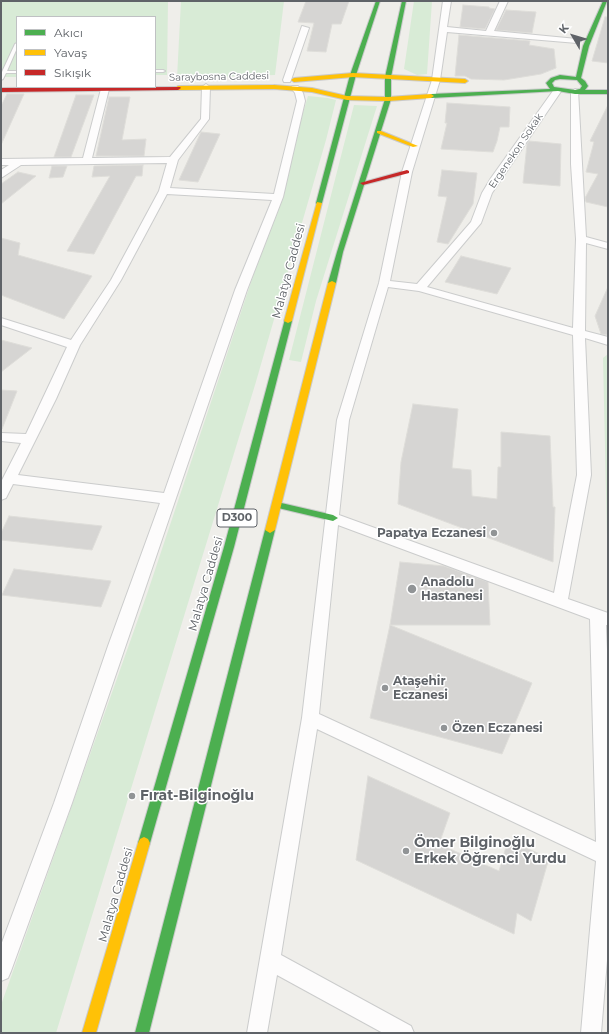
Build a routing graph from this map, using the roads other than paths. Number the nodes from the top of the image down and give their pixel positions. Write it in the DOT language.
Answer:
graph roads {
  1 [pos="378,1"];
  2 [pos="404,1"];
  3 [pos="447,1"];
  4 [pos="504,1"];
  5 [pos="604,1"];
  6 [pos="305,28"];
  7 [pos="444,29"];
  8 [pos="489,33"];
  9 [pos="577,42"];
  10 [pos="16,46"];
  11 [pos="156,71"];
  12 [pos="163,71"];
  13 [pos="4,72"];
  14 [pos="16,72"];
  15 [pos="353,75"];
  16 [pos="388,77"];
  17 [pos="1,78"];
  18 [pos="553,79"];
  19 [pos="436,80"];
  20 [pos="538,80"];
  21 [pos="579,80"];
  22 [pos="477,81"];
  23 [pos="156,82"];
  24 [pos="1,84"];
  25 [pos="16,84"];
  26 [pos="291,84"];
  27 [pos="608,85"];
  28 [pos="206,87"];
  29 [pos="156,88"];
  30 [pos="156,88"];
  31 [pos="105,89"];
  32 [pos="1,90"];
  33 [pos="557,90"];
  34 [pos="577,92"];
  35 [pos="608,92"];
  36 [pos="430,96"];
  37 [pos="347,98"];
  38 [pos="388,99"];
  39 [pos="379,132"];
  40 [pos="415,146"];
  41 [pos="173,160"];
  42 [pos="1,162"];
  43 [pos="87,162"];
  44 [pos="17,163"];
  45 [pos="407,172"];
  46 [pos="1,175"];
  47 [pos="363,183"];
  48 [pos="164,190"];
  49 [pos="278,197"];
  50 [pos="581,239"];
  51 [pos="608,246"];
  52 [pos="384,283"];
  53 [pos="420,288"];
  54 [pos="1,321"];
  55 [pos="579,333"];
  56 [pos="608,341"];
  57 [pos="74,345"];
  58 [pos="1,437"];
  59 [pos="30,439"];
  60 [pos="9,479"];
  61 [pos="1,496"];
  62 [pos="169,499"];
  63 [pos="277,505"];
  64 [pos="333,518"];
  65 [pos="560,602"];
  66 [pos="603,618"];
  67 [pos="310,718"];
  68 [pos="607,856"];
  69 [pos="270,960"];
  70 [pos="1,970"];
  71 [pos="89,1033"];
  72 [pos="142,1033"];
  73 [pos="257,1033"];
  74 [pos="404,1033"];
  75 [pos="591,1033"];
  1 -- 15 [label="main road, Malatya Caddesi / D300"];
  2 -- 16 [label="main road, D300"];
  3 -- 7 [label="street"];
  4 -- 8 [label="street"];
  5 -- 21 [label="main road"];
  6 -- 26 [label="street"];
  7 -- 8 [label="street"];
  7 -- 19 [label="street"];
  8 -- 9 [label="street"];
  10 -- 13 [label="lane"];
  11 -- 12 [label="lane"];
  13 -- 14 [label="lane"];
  13 -- 17 [label="lane"];
  15 -- 16 [label="main road, Saraybosna Caddesi"];
  15 -- 26 [label="main road, Saraybosna Caddesi"];
  15 -- 37 [label="main road, Malatya Caddesi / D300"];
  16 -- 19 [label="main road, Saraybosna Caddesi"];
  16 -- 38 [label="main road, D300"];
  18 -- 20 [label="main road"];
  18 -- 21 [label="main road"];
  18 -- 33 [label="main road"];
  19 -- 22 [label="main road, Saraybosna Caddesi"];
  19 -- 36 [label="street"];
  21 -- 27 [label="main road"];
  21 -- 34 [label="main road"];
  23 -- 26 [label="main road, Saraybosna Caddesi"];
  24 -- 25 [label="main road"];
  26 -- 28 [label="main road, Saraybosna Caddesi"];
  26 -- 37 [label="main road, Saraybosna Caddesi"];
  26 -- 49 [label="street"];
  28 -- 30 [label="main road, Saraybosna Caddesi"];
  28 -- 41 [label="street"];
  29 -- 31 [label="main road, Saraybosna Caddesi"];
  31 -- 32 [label="main road, Saraybosna Caddesi"];
  31 -- 43 [label="street"];
  33 -- 34 [label="main road, Saraybosna Caddesi"];
  33 -- 36 [label="main road, Saraybosna Caddesi"];
  33 -- 53 [label="street, Ergenekon Sokak"];
  34 -- 35 [label="main road, Saraybosna Caddesi"];
  34 -- 50 [label="street"];
  36 -- 38 [label="main road, Saraybosna Caddesi"];
  36 -- 40 [label="street"];
  37 -- 38 [label="main road, Saraybosna Caddesi"];
  37 -- 71 [label="main road, Malatya Caddesi / D300"];
  38 -- 39 [label="main road, D300"];
  39 -- 40 [label="main road"];
  39 -- 47 [label="main road, D300"];
  40 -- 45 [label="street"];
  41 -- 43 [label="street"];
  41 -- 48 [label="street"];
  42 -- 44 [label="street"];
  43 -- 44 [label="street"];
  44 -- 46 [label="street"];
  45 -- 47 [label="main road"];
  45 -- 52 [label="street"];
  47 -- 63 [label="main road, D300"];
  48 -- 49 [label="street"];
  48 -- 57 [label="street"];
  49 -- 62 [label="street"];
  50 -- 51 [label="street"];
  50 -- 55 [label="street"];
  52 -- 53 [label="street"];
  52 -- 64 [label="street"];
  53 -- 55 [label="street"];
  54 -- 57 [label="street"];
  55 -- 56 [label="street"];
  55 -- 65 [label="street"];
  57 -- 59 [label="street"];
  58 -- 59 [label="street"];
  59 -- 60 [label="street"];
  60 -- 61 [label="street"];
  60 -- 62 [label="street"];
  62 -- 70 [label="street"];
  63 -- 64 [label="main road"];
  63 -- 72 [label="main road, D300"];
  64 -- 65 [label="street"];
  64 -- 67 [label="street"];
  65 -- 66 [label="street"];
  66 -- 68 [label="street"];
  67 -- 68 [label="street"];
  67 -- 69 [label="street"];
  68 -- 75 [label="street"];
  69 -- 73 [label="street"];
  69 -- 74 [label="street"];
}
